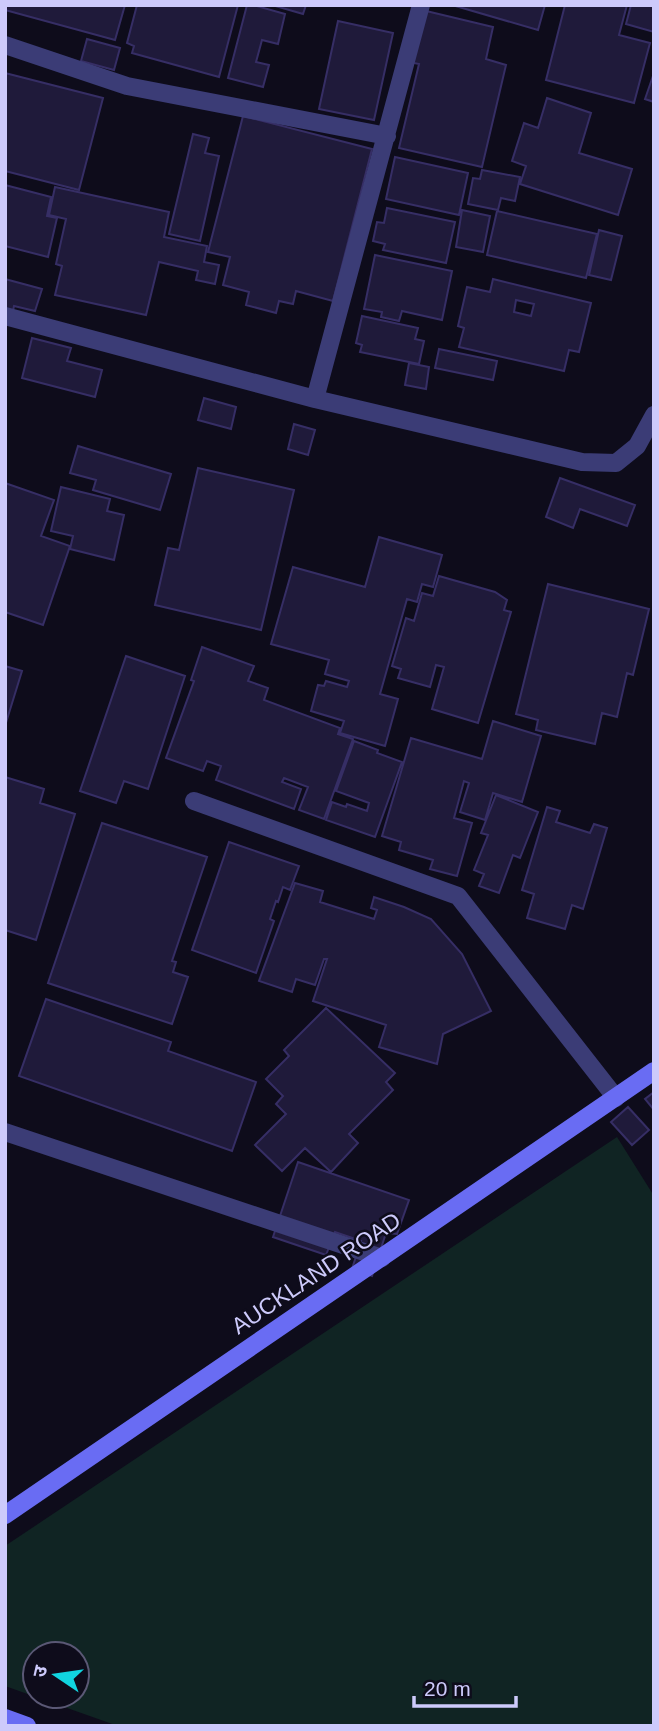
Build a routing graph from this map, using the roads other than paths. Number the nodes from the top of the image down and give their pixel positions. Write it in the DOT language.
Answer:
graph roads {
  1 [pos="421,5"];
  2 [pos="5,45"];
  3 [pos="387,136"];
  4 [pos="5,316"];
  5 [pos="315,399"];
  6 [pos="654,415"];
  7 [pos="194,801"];
  8 [pos="654,1071"];
  9 [pos="616,1098"];
  10 [pos="5,1132"];
  11 [pos="382,1258"];
  12 [pos="5,1516"];
  13 [pos="5,1718"];
  14 [pos="27,1726"];
  1 -- 3 [label="street"];
  2 -- 3 [label="street"];
  3 -- 5 [label="street"];
  4 -- 5 [label="street"];
  5 -- 6 [label="street"];
  7 -- 9 [label="street"];
  8 -- 9 [label="street, AUCKLAND ROAD"];
  9 -- 11 [label="street, AUCKLAND ROAD"];
  10 -- 11 [label="street"];
  11 -- 12 [label="street, AUCKLAND ROAD"];
  13 -- 14 [label="street"];
}
